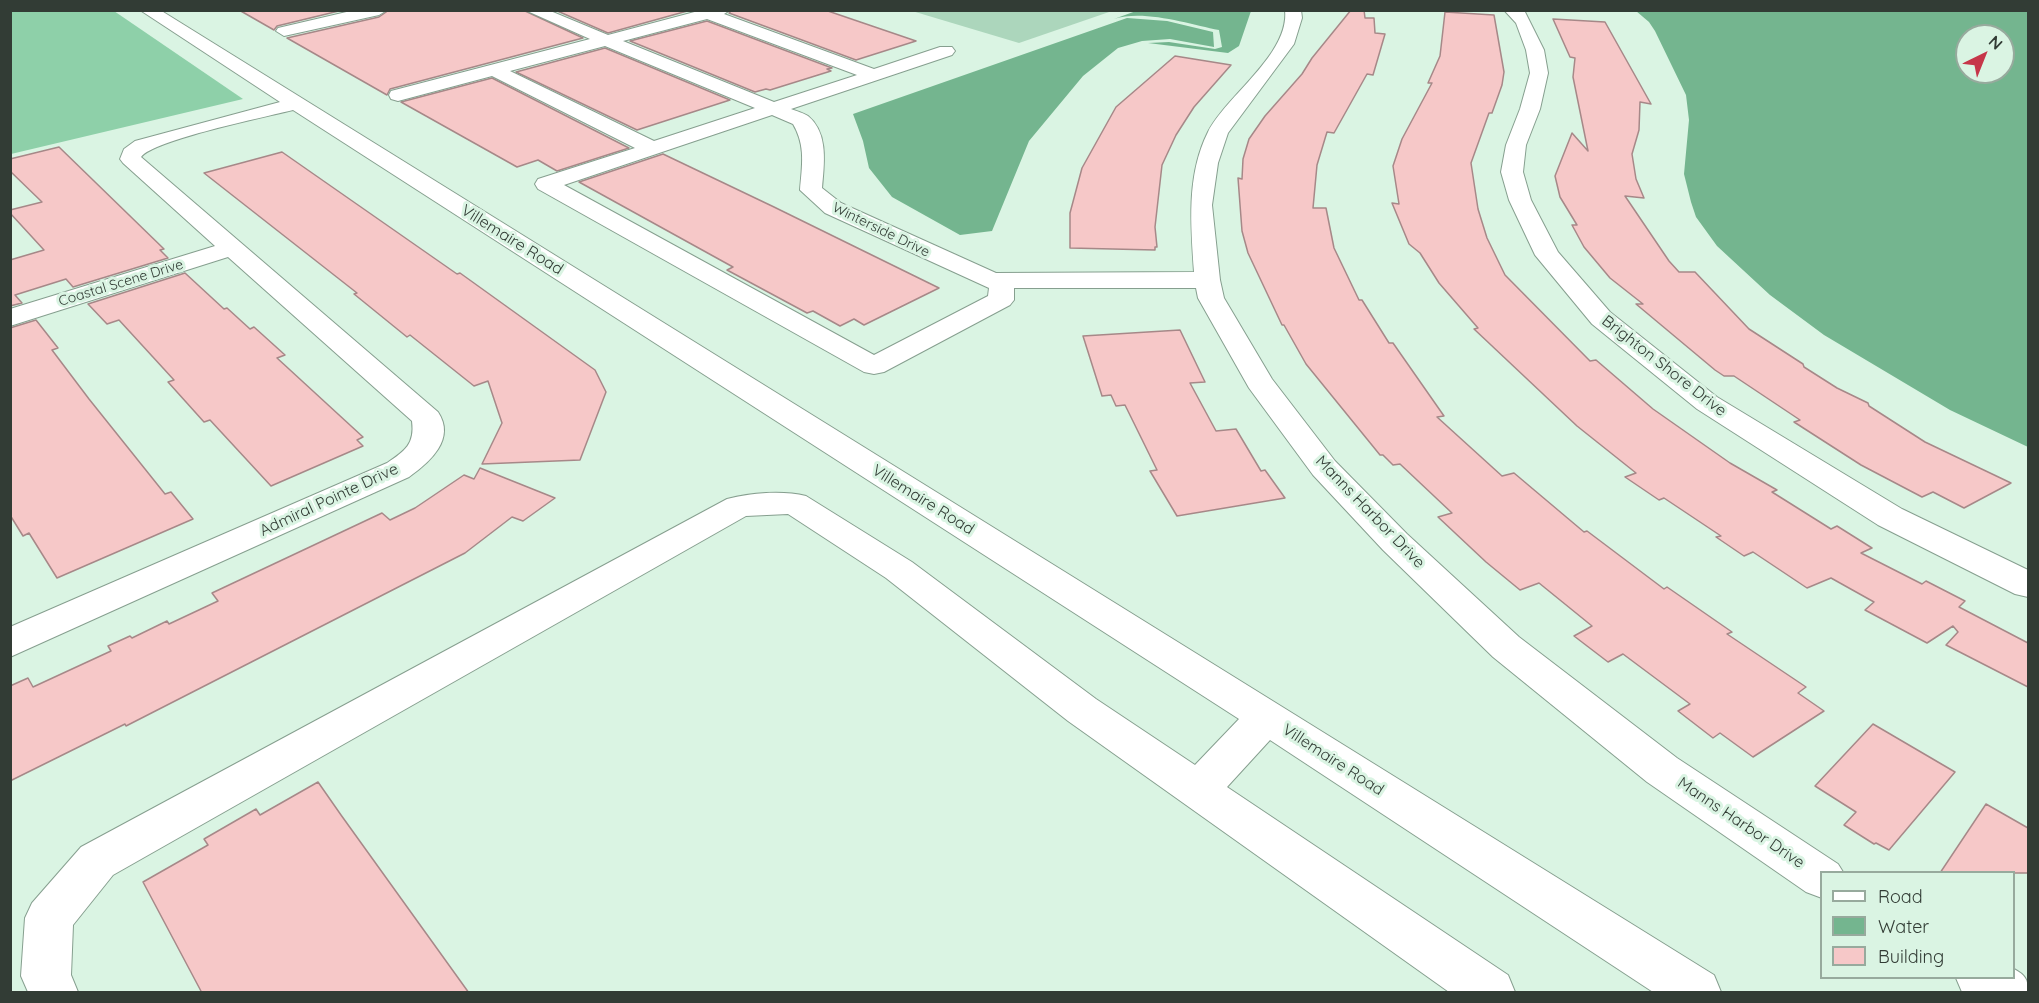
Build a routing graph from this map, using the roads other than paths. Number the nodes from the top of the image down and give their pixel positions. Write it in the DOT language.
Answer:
graph roads {
  1 [pos="148,10"];
  2 [pos="533,10"];
  3 [pos="1293,10"];
  4 [pos="1512,10"];
  5 [pos="373,11"];
  6 [pos="715,12"];
  7 [pos="284,31"];
  8 [pos="607,41"];
  9 [pos="946,51"];
  10 [pos="494,70"];
  11 [pos="874,75"];
  12 [pos="398,95"];
  13 [pos="773,108"];
  14 [pos="303,109"];
  15 [pos="651,148"];
  16 [pos="232,249"];
  17 [pos="1209,289"];
  18 [pos="1002,291"];
  19 [pos="10,318"];
  20 [pos="2028,585"];
  21 [pos="10,644"];
  22 [pos="1266,717"];
  23 [pos="1198,790"];
  24 [pos="1820,877"];
  25 [pos="1983,979"];
  26 [pos="53,993"];
  27 [pos="1490,993"];
  28 [pos="1696,993"];
  29 [pos="2007,993"];
  1 -- 14 [label="street, Villemaire Road"];
  2 -- 8 [label="street, Winterside Drive"];
  3 -- 17 [label="street, Manns Harbor Drive"];
  4 -- 20 [label="street, Brighton Shore Drive"];
  5 -- 7 [label="street"];
  6 -- 8 [label="street"];
  6 -- 11 [label="street"];
  8 -- 10 [label="street"];
  8 -- 13 [label="street, Winterside Drive"];
  9 -- 11 [label="street"];
  10 -- 12 [label="street"];
  10 -- 15 [label="street"];
  11 -- 13 [label="street"];
  13 -- 15 [label="street"];
  13 -- 18 [label="street, Winterside Drive"];
  14 -- 16 [label="street, Admiral Pointe Drive"];
  14 -- 22 [label="street, Villemaire Road"];
  15 -- 18 [label="street"];
  16 -- 19 [label="street, Coastal Scene Drive"];
  16 -- 21 [label="street, Admiral Pointe Drive"];
  17 -- 18 [label="street, Winterside Drive"];
  17 -- 24 [label="street, Manns Harbor Drive"];
  22 -- 23 [label="street"];
  22 -- 28 [label="street, Villemaire Road"];
  23 -- 26 [label="street"];
  23 -- 27 [label="street"];
  25 -- 29 [label="street"];
}
